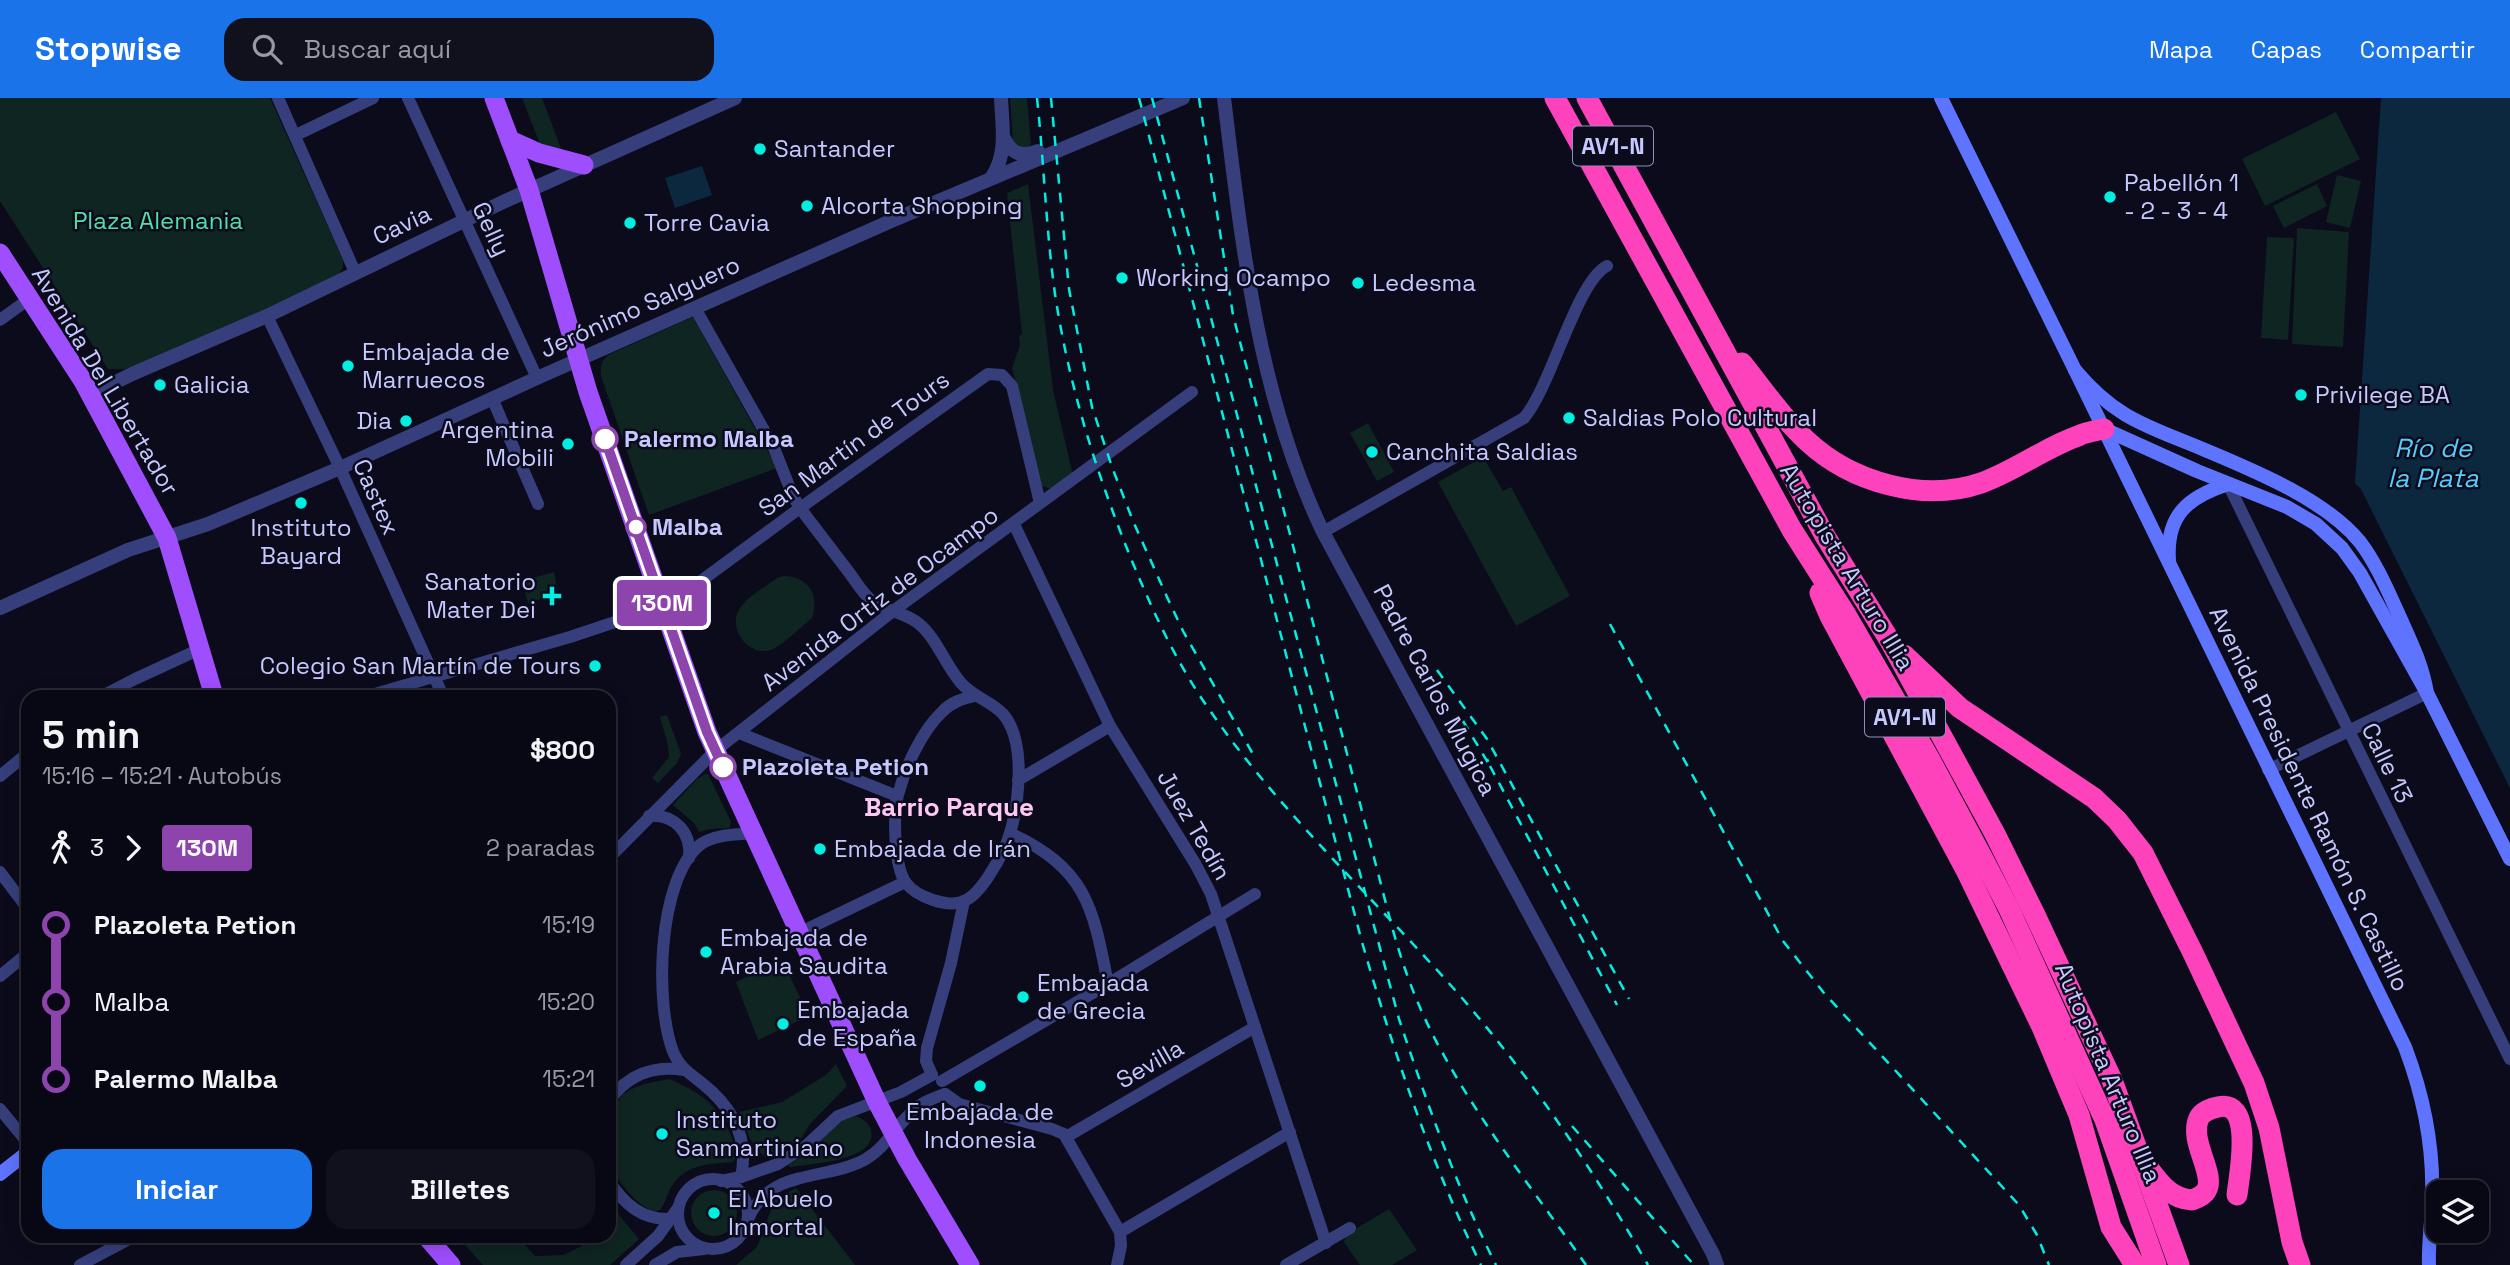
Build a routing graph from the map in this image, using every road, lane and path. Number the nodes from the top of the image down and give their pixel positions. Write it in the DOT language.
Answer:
graph roads {
  1 [pos="278,98"];
  2 [pos="373,98"];
  3 [pos="408,98"];
  4 [pos="494,98"];
  5 [pos="735,98"];
  6 [pos="1001,98"];
  7 [pos="1161,98"];
  8 [pos="1184,98"];
  9 [pos="1224,98"];
  10 [pos="1546,98"];
  11 [pos="1555,98"];
  12 [pos="1587,98"];
  13 [pos="1941,98"];
  14 [pos="296,135"];
  15 [pos="1003,136"];
  16 [pos="510,140"];
  17 [pos="1592,165"];
  18 [pos="584,166"];
  19 [pos="992,177"];
  20 [pos="529,190"];
  21 [pos="464,220"];
  22 [pos="0,253"];
  23 [pos="1607,266"];
  24 [pos="355,272"];
  25 [pos="29,299"];
  26 [pos="695,308"];
  27 [pos="267,316"];
  28 [pos="0,320"];
  29 [pos="1710,323"];
  30 [pos="579,361"];
  31 [pos="2075,370"];
  32 [pos="537,378"];
  33 [pos="1192,392"];
  34 [pos="90,395"];
  35 [pos="492,398"];
  36 [pos="2104,429"];
  37 [pos="340,468"];
  38 [pos="2228,484"];
  39 [pos="1040,503"];
  40 [pos="538,504"];
  41 [pos="800,508"];
  42 [pos="1014,524"];
  43 [pos="1792,530"];
  44 [pos="1323,532"];
  45 [pos="167,538"];
  46 [pos="2169,564"];
  47 [pos="663,606"];
  48 [pos="1,607"];
  49 [pos="893,611"];
  50 [pos="1890,642"];
  51 [pos="200,649"];
  52 [pos="434,678"];
  53 [pos="114,690"];
  54 [pos="212,690"];
  55 [pos="390,690"];
  56 [pos="440,690"];
  57 [pos="2427,692"];
  58 [pos="975,696"];
  59 [pos="1110,726"];
  60 [pos="2348,731"];
  61 [pos="739,733"];
  62 [pos="715,751"];
  63 [pos="21,759"];
  64 [pos="2268,770"];
  65 [pos="0,776"];
  66 [pos="1018,780"];
  67 [pos="897,796"];
  68 [pos="649,816"];
  69 [pos="753,833"];
  70 [pos="1010,833"];
  71 [pos="616,851"];
  72 [pos="689,858"];
  73 [pos="2510,859"];
  74 [pos="0,872"];
  75 [pos="905,882"];
  76 [pos="1255,894"];
  77 [pos="21,899"];
  78 [pos="964,901"];
  79 [pos="1219,917"];
  80 [pos="799,933"];
  81 [pos="21,959"];
  82 [pos="0,976"];
  83 [pos="1108,984"];
  84 [pos="1255,1027"];
  85 [pos="2510,1059"];
  86 [pos="684,1070"];
  87 [pos="940,1083"];
  88 [pos="616,1093"];
  89 [pos="877,1102"];
  90 [pos="0,1109"];
  91 [pos="2108,1128"];
  92 [pos="1290,1132"];
  93 [pos="21,1134"];
  94 [pos="893,1134"];
  95 [pos="1066,1137"];
  96 [pos="2140,1157"];
  97 [pos="21,1158"];
  98 [pos="0,1174"];
  99 [pos="741,1177"];
  100 [pos="721,1181"];
  101 [pos="616,1190"];
  102 [pos="2237,1195"];
  103 [pos="678,1207"];
  104 [pos="670,1219"];
  105 [pos="747,1222"];
  106 [pos="1350,1228"];
  107 [pos="1120,1232"];
  108 [pos="110,1243"];
  109 [pos="122,1243"];
  110 [pos="430,1243"];
  111 [pos="1326,1243"];
  112 [pos="114,1247"];
  113 [pos="707,1248"];
  114 [pos="443,1263"];
  115 [pos="80,1265"];
  116 [pos="626,1265"];
  117 [pos="655,1265"];
  118 [pos="971,1265"];
  119 [pos="1117,1265"];
  120 [pos="1286,1265"];
  121 [pos="1717,1265"];
  122 [pos="2119,1265"];
  123 [pos="2135,1265"];
  124 [pos="2156,1265"];
  125 [pos="2179,1265"];
  126 [pos="2300,1265"];
  127 [pos="2429,1265"];
  1 -- 14 [label="street"];
  2 -- 14 [label="street"];
  3 -- 21 [label="street, Gelly"];
  4 -- 16 [label="main road"];
  5 -- 18 [label="street, Cavia"];
  6 -- 15 [label="street"];
  7 -- 15 [label="street"];
  8 -- 19 [label="street, Jerónimo Salguero"];
  9 -- 44 [label="street, Padre Carlos Mugica"];
  10 -- 17 [label="highway"];
  11 -- 17 [label="highway, Autopista Arturo Illia / AV1-N"];
  12 -- 29 [label="highway, Autopista Arturo Illia / AV1-N"];
  13 -- 31 [label="main road, Avenida Presidente Ramón S. Castillo"];
  14 -- 24 [label="street"];
  15 -- 19 [label="street"];
  16 -- 18 [label="main road"];
  16 -- 20 [label="main road"];
  17 -- 43 [label="highway, Autopista Arturo Illia / AV1-N"];
  18 -- 20 [label="street, Cavia"];
  19 -- 26 [label="street, Jerónimo Salguero"];
  20 -- 21 [label="street, Cavia"];
  20 -- 30 [label="main road"];
  21 -- 24 [label="street, Cavia"];
  21 -- 32 [label="street, Gelly"];
  22 -- 25 [label="main road, Avenida Del Libertador"];
  23 -- 44 [label="street"];
  24 -- 27 [label="street, Cavia"];
  25 -- 28 [label="street"];
  25 -- 34 [label="main road, Avenida Del Libertador"];
  26 -- 30 [label="street, Jerónimo Salguero"];
  26 -- 41 [label="street"];
  27 -- 34 [label="street, Cavia"];
  27 -- 37 [label="street, Castex"];
  29 -- 36 [label="highway"];
  29 -- 50 [label="highway, Autopista Arturo Illia / AV1-N"];
  30 -- 32 [label="street, Jerónimo Salguero"];
  30 -- 47 [label="main road"];
  31 -- 36 [label="main road, Avenida Presidente Ramón S. Castillo"];
  31 -- 57 [label="main road"];
  32 -- 35 [label="street, Jerónimo Salguero"];
  33 -- 39 [label="street, Avenida Ortiz de Ocampo"];
  34 -- 45 [label="main road, Avenida Del Libertador"];
  35 -- 37 [label="street, Jerónimo Salguero"];
  35 -- 40 [label="street"];
  36 -- 38 [label="main road"];
  36 -- 46 [label="main road, Avenida Presidente Ramón S. Castillo"];
  37 -- 45 [label="street, Jerónimo Salguero"];
  37 -- 52 [label="street, Castex"];
  38 -- 46 [label="main road"];
  38 -- 57 [label="main road"];
  38 -- 60 [label="street, Calle 13"];
  39 -- 41 [label="street, San Martín de Tours"];
  39 -- 42 [label="street, Avenida Ortiz de Ocampo"];
  41 -- 47 [label="street, San Martín de Tours"];
  41 -- 49 [label="street"];
  42 -- 49 [label="street, Avenida Ortiz de Ocampo"];
  42 -- 59 [label="street, Juez Tedín"];
  43 -- 91 [label="highway, Autopista Arturo Illia / AV1-N"];
  43 -- 123 [label="highway"];
  44 -- 121 [label="street, Padre Carlos Mugica"];
  45 -- 48 [label="street, Jerónimo Salguero"];
  45 -- 51 [label="main road, Avenida Del Libertador"];
  46 -- 64 [label="main road, Avenida Presidente Ramón S. Castillo"];
  47 -- 52 [label="street, San Martín de Tours"];
  47 -- 62 [label="main road"];
  49 -- 58 [label="street"];
  49 -- 61 [label="street, Avenida Ortiz de Ocampo"];
  50 -- 96 [label="highway, Autopista Arturo Illia / AV1-N"];
  50 -- 126 [label="highway"];
  51 -- 53 [label="street"];
  51 -- 54 [label="main road, Avenida Del Libertador"];
  52 -- 55 [label="street, San Martín de Tours"];
  52 -- 56 [label="street, Castex"];
  57 -- 60 [label="street"];
  57 -- 73 [label="main road"];
  58 -- 66 [label="street"];
  58 -- 67 [label="street"];
  59 -- 66 [label="street"];
  59 -- 79 [label="street, Juez Tedín"];
  60 -- 64 [label="street"];
  60 -- 85 [label="street, Calle 13"];
  61 -- 62 [label="street, Avenida Ortiz de Ocampo"];
  61 -- 67 [label="street"];
  62 -- 68 [label="street, Avenida Ortiz de Ocampo"];
  62 -- 69 [label="main road"];
  63 -- 65 [label="street"];
  64 -- 127 [label="main road, Avenida Presidente Ramón S. Castillo"];
  66 -- 70 [label="street"];
  67 -- 75 [label="street"];
  68 -- 71 [label="street, Avenida Ortiz de Ocampo"];
  68 -- 72 [label="street"];
  69 -- 72 [label="street"];
  69 -- 80 [label="main road"];
  70 -- 78 [label="street"];
  70 -- 83 [label="street"];
  72 -- 86 [label="street"];
  74 -- 77 [label="street"];
  75 -- 78 [label="street"];
  75 -- 80 [label="street"];
  76 -- 79 [label="street"];
  78 -- 87 [label="street"];
  79 -- 83 [label="street"];
  79 -- 84 [label="street, Juez Tedín"];
  80 -- 89 [label="main road"];
  81 -- 82 [label="street"];
  83 -- 87 [label="street"];
  84 -- 92 [label="street, Juez Tedín"];
  84 -- 95 [label="street, Sevilla"];
  86 -- 88 [label="street"];
  86 -- 99 [label="street"];
  87 -- 89 [label="street"];
  87 -- 94 [label="street"];
  87 -- 95 [label="street"];
  89 -- 94 [label="main road"];
  89 -- 99 [label="street"];
  90 -- 93 [label="street"];
  91 -- 122 [label="highway"];
  91 -- 124 [label="highway, Autopista Arturo Illia / AV1-N"];
  92 -- 107 [label="street"];
  92 -- 111 [label="street, Juez Tedín"];
  94 -- 105 [label="street"];
  94 -- 118 [label="main road"];
  95 -- 107 [label="street"];
  96 -- 102 [label="highway"];
  96 -- 125 [label="highway, Autopista Arturo Illia / AV1-N"];
  97 -- 98 [label="main road"];
  99 -- 100 [label="street"];
  100 -- 103 [label="street"];
  100 -- 105 [label="street"];
  101 -- 104 [label="street"];
  103 -- 104 [label="street"];
  103 -- 113 [label="street"];
  104 -- 116 [label="street"];
  105 -- 113 [label="street"];
  106 -- 111 [label="street"];
  107 -- 119 [label="street"];
  108 -- 112 [label="street"];
  109 -- 112 [label="street"];
  110 -- 114 [label="main road"];
  111 -- 120 [label="street"];
  112 -- 115 [label="street"];
  113 -- 117 [label="street"];
}
